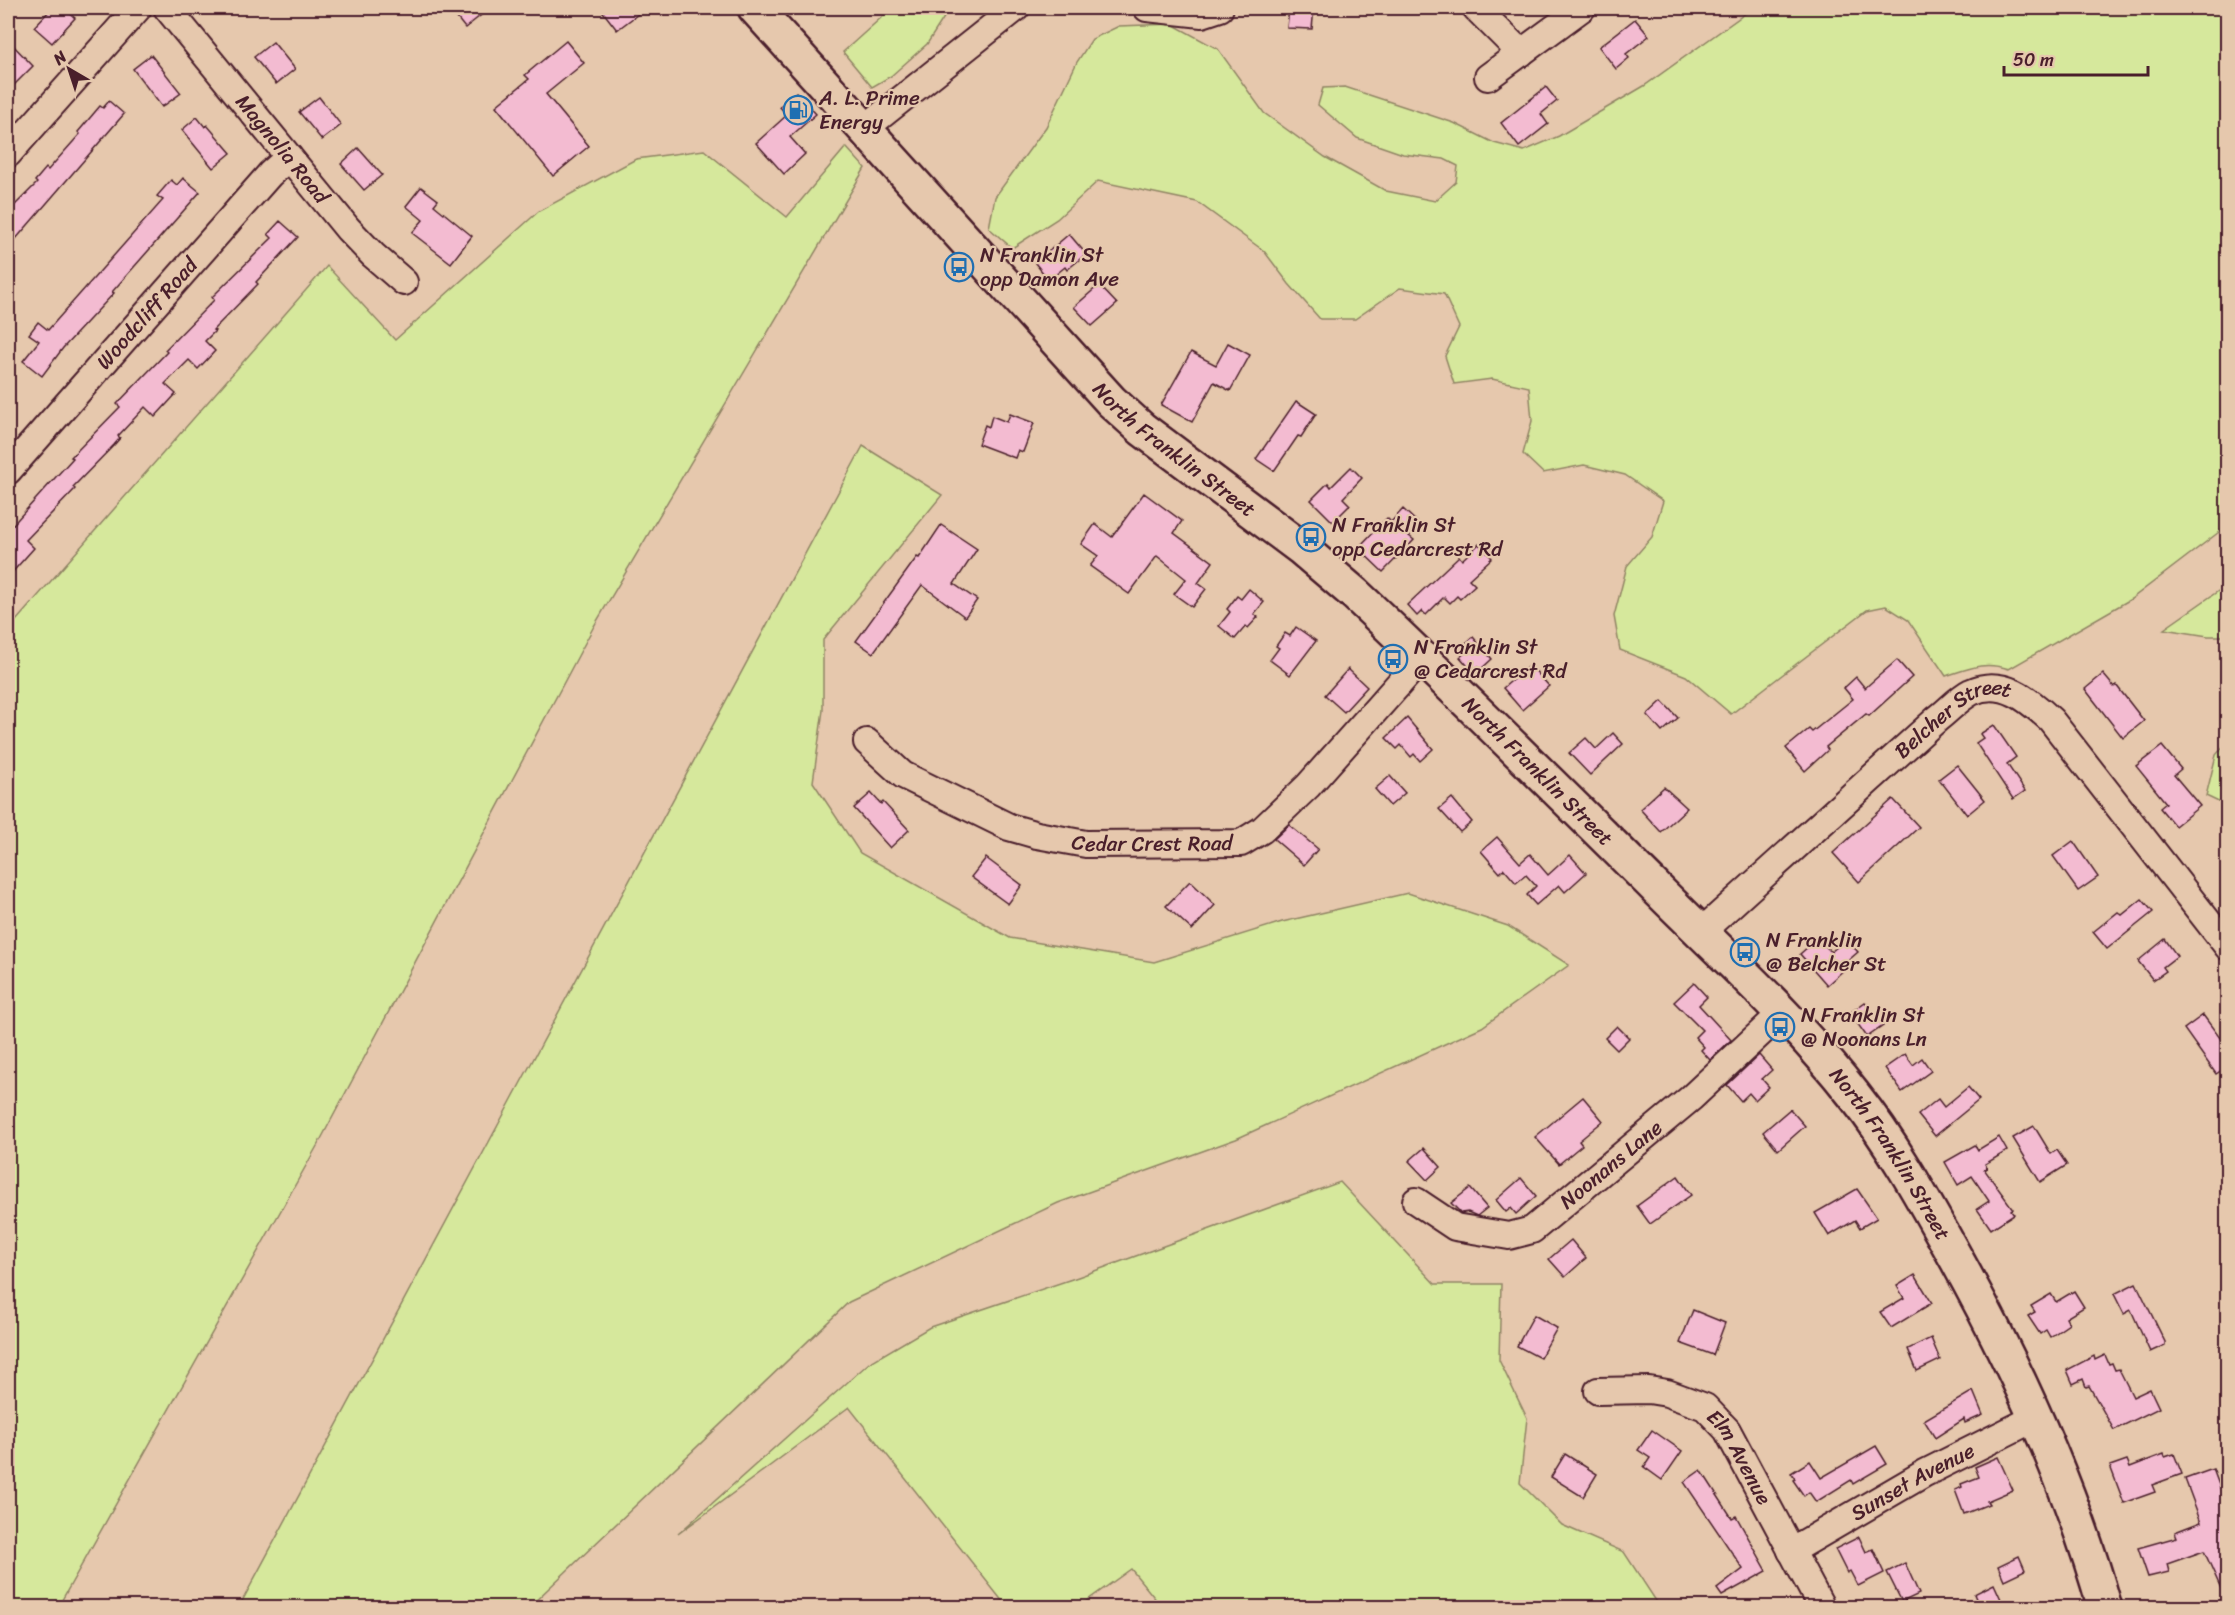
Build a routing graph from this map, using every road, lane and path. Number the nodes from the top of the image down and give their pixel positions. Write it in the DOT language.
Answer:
graph roads {
  1 [pos="138,8"];
  2 [pos="167,8"];
  3 [pos="755,8"];
  4 [pos="1016,8"];
  5 [pos="1147,8"];
  6 [pos="1220,8"];
  7 [pos="1476,8"];
  8 [pos="1582,8"];
  9 [pos="1521,53"];
  10 [pos="1488,77"];
  11 [pos="864,129"];
  12 [pos="8,154"];
  13 [pos="289,157"];
  14 [pos="404,282"];
  15 [pos="8,471"];
  16 [pos="1422,658"];
  17 [pos="867,742"];
  18 [pos="1701,932"];
  19 [pos="2228,947"];
  20 [pos="1782,1013"];
  21 [pos="1416,1201"];
  22 [pos="1598,1391"];
  23 [pos="2036,1418"];
  24 [pos="1791,1551"];
  25 [pos="1822,1608"];
  26 [pos="2105,1608"];
  1 -- 12 [label="street"];
  2 -- 13 [label="street, Magnolia Road"];
  3 -- 11 [label="main road, North Franklin Street"];
  4 -- 11 [label="street"];
  5 -- 6 [label="street"];
  7 -- 9 [label="street"];
  8 -- 9 [label="street"];
  9 -- 10 [label="street"];
  11 -- 16 [label="main road, North Franklin Street"];
  13 -- 14 [label="street, Magnolia Road"];
  13 -- 15 [label="street, Woodcliff Road"];
  16 -- 17 [label="street, Cedar Crest Road"];
  16 -- 18 [label="main road, North Franklin Street"];
  18 -- 19 [label="street, Belcher Street"];
  18 -- 20 [label="main road, North Franklin Street"];
  20 -- 21 [label="street, Noonans Lane"];
  20 -- 23 [label="main road, North Franklin Street"];
  22 -- 24 [label="street, Elm Avenue"];
  23 -- 24 [label="street, Sunset Avenue"];
  23 -- 26 [label="main road, North Franklin Street"];
  24 -- 25 [label="street, Elm Avenue"];
}
